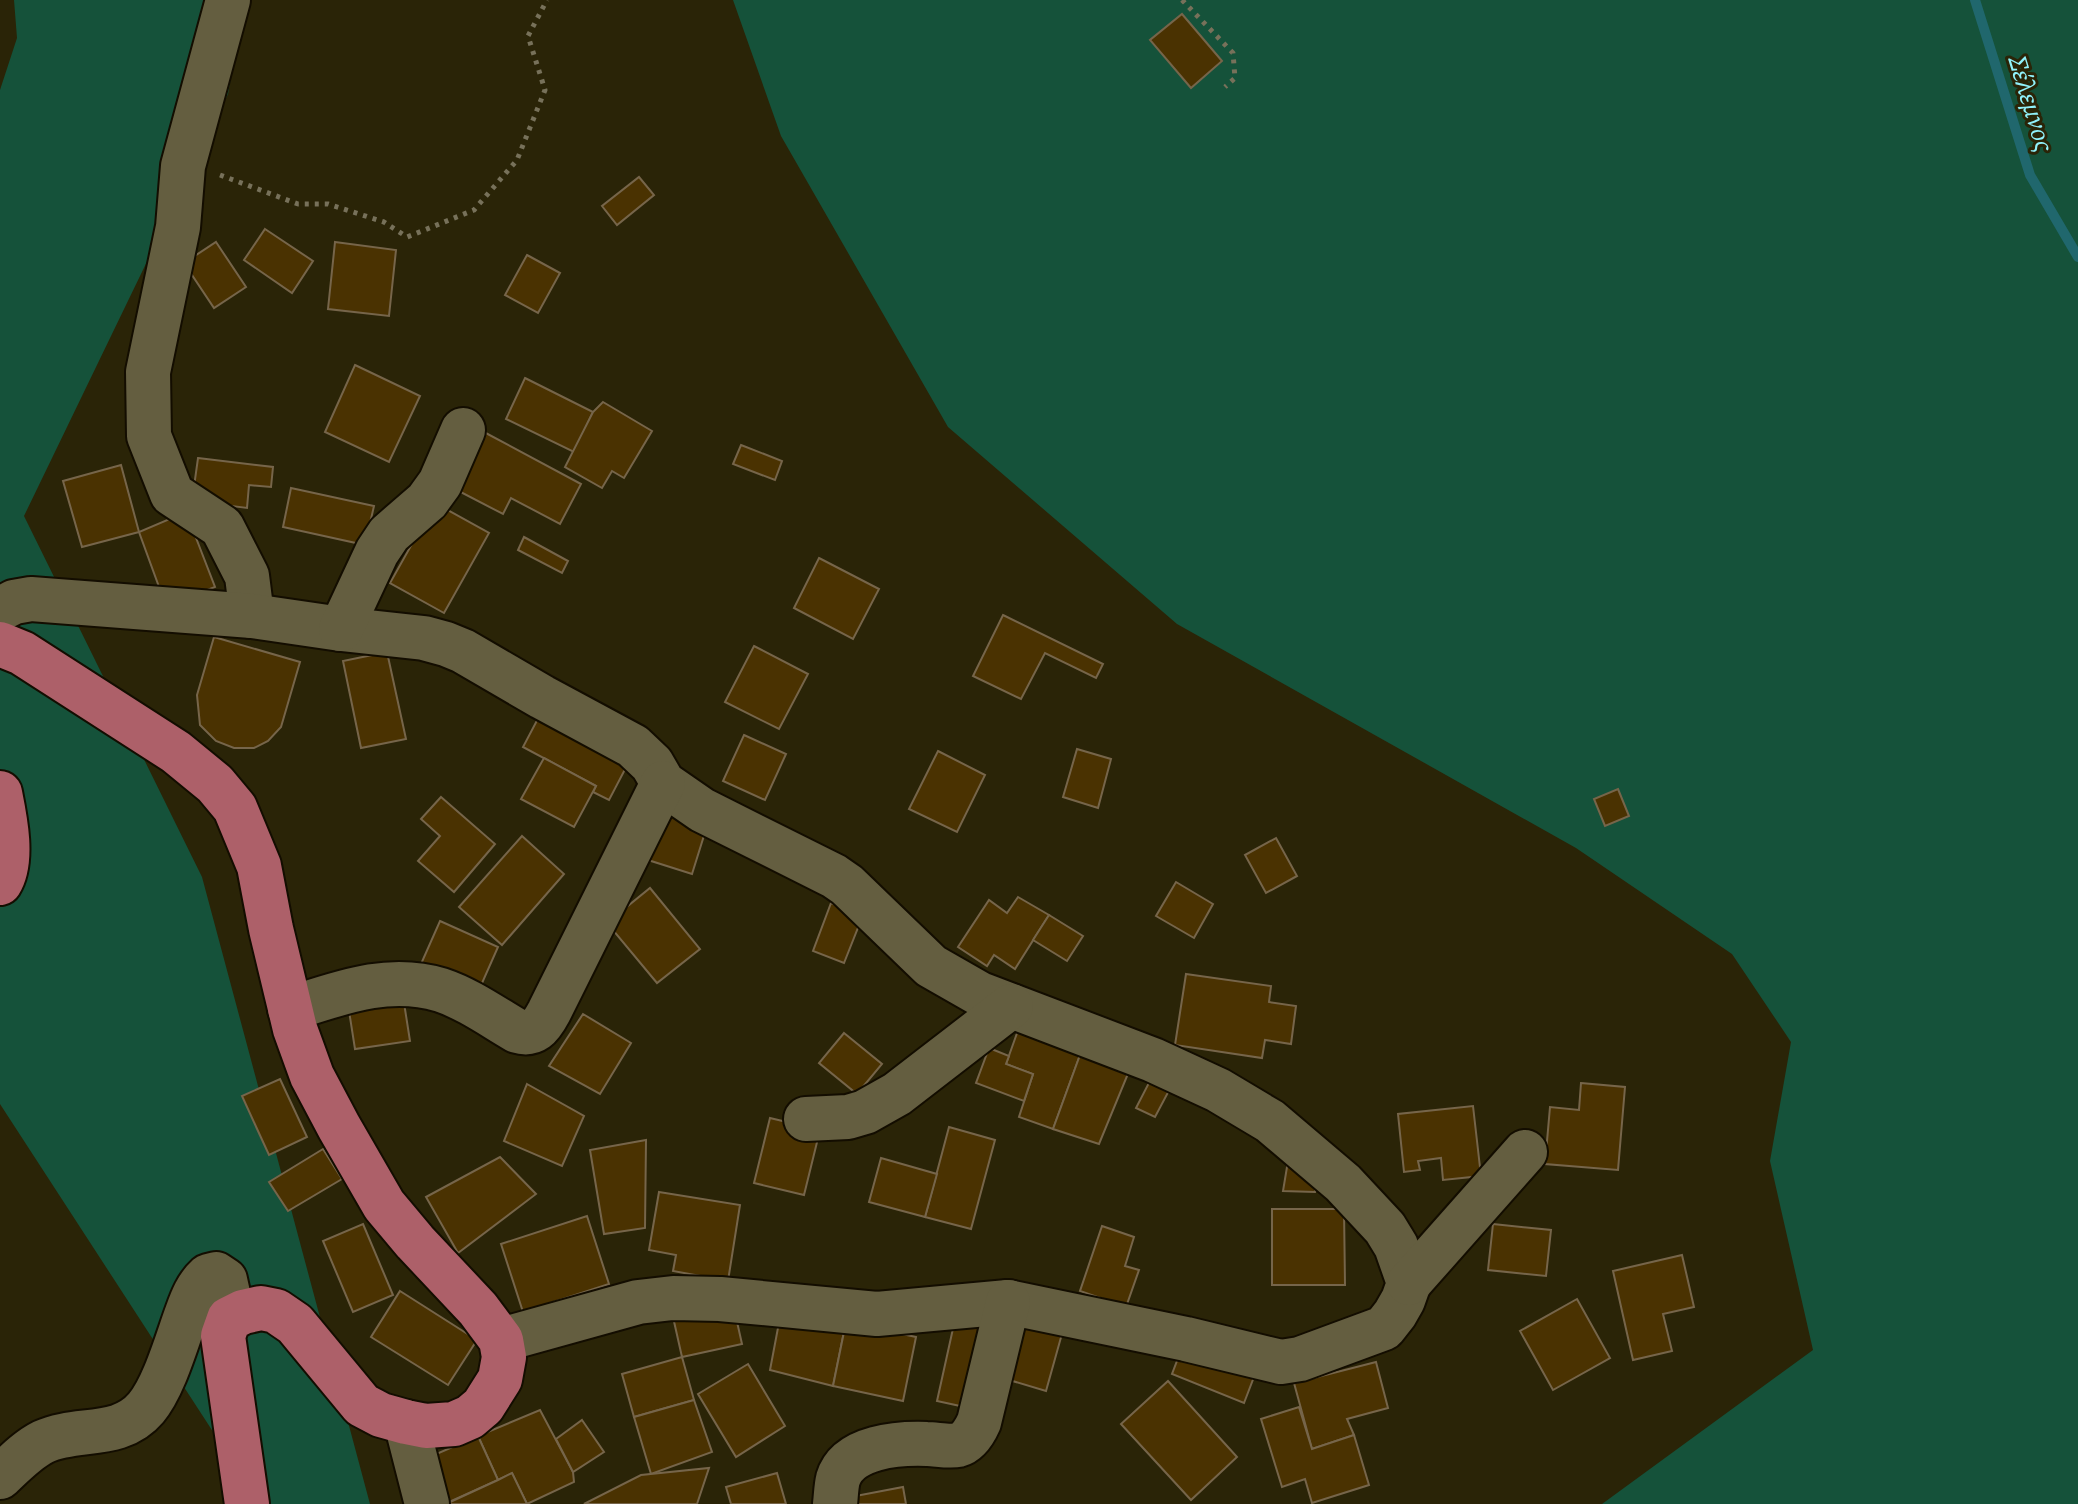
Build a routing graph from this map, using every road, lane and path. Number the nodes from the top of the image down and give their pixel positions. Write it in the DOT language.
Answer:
graph roads {
  1 [pos="228,0"];
  2 [pos="547,0"];
  3 [pos="1182,0"];
  4 [pos="1225,87"];
  5 [pos="183,166"];
  6 [pos="463,430"];
  7 [pos="0,609"];
  8 [pos="252,616"];
  9 [pos="341,629"];
  10 [pos="0,644"];
  11 [pos="663,783"];
  12 [pos="0,793"];
  13 [pos="0,883"];
  14 [pos="1011,1006"];
  15 [pos="290,1009"];
  16 [pos="806,1119"];
  17 [pos="1525,1152"];
  18 [pos="1409,1283"];
  19 [pos="1008,1302"];
  20 [pos="229,1319"];
  21 [pos="501,1340"];
  22 [pos="406,1422"];
  23 [pos="0,1477"];
  24 [pos="247,1504"];
  25 [pos="427,1504"];
  26 [pos="835,1504"];
  1 -- 5 [label="street"];
  2 -- 5 [label="path"];
  3 -- 4 [label="path"];
  5 -- 8 [label="street"];
  6 -- 9 [label="street"];
  7 -- 8 [label="street"];
  8 -- 9 [label="street"];
  9 -- 11 [label="street"];
  10 -- 15 [label="main road"];
  11 -- 14 [label="street"];
  11 -- 15 [label="street"];
  12 -- 13 [label="main road"];
  14 -- 16 [label="street"];
  14 -- 18 [label="street"];
  15 -- 21 [label="main road"];
  17 -- 18 [label="street"];
  18 -- 19 [label="street"];
  19 -- 21 [label="street"];
  19 -- 26 [label="street"];
  20 -- 22 [label="main road"];
  20 -- 23 [label="street"];
  20 -- 24 [label="main road"];
  21 -- 22 [label="main road"];
  22 -- 25 [label="street"];
}
